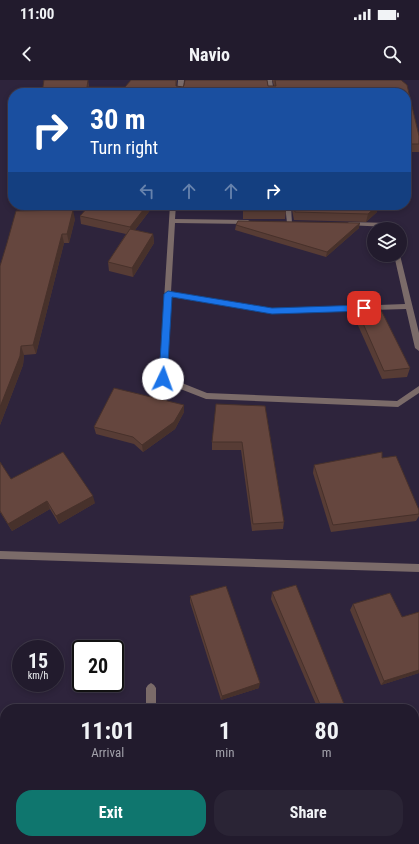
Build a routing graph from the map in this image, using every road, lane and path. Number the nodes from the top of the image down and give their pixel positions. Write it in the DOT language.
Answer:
graph roads {
  1 [pos="173,210"];
  2 [pos="289,210"];
  3 [pos="172,221"];
  4 [pos="259,223"];
  5 [pos="282,223"];
  6 [pos="290,223"];
  7 [pos="298,223"];
  8 [pos="344,224"];
  9 [pos="367,224"];
  10 [pos="400,262"];
  11 [pos="168,294"];
  12 [pos="409,306"];
  13 [pos="419,348"];
  14 [pos="419,389"];
  15 [pos="0,555"];
  16 [pos="419,568"];
  17 [pos="151,688"];
  18 [pos="151,704"];
  1 -- 3 [label="lane"];
  2 -- 6 [label="lane"];
  3 -- 4 [label="lane"];
  3 -- 11 [label="lane"];
  5 -- 6 [label="lane"];
  6 -- 7 [label="lane"];
  8 -- 9 [label="lane"];
  10 -- 12 [label="lane"];
  11 -- 12 [label="lane"];
  11 -- 14 [label="lane"];
  12 -- 13 [label="lane"];
  15 -- 16 [label="lane"];
  17 -- 18 [label="lane"];
}
